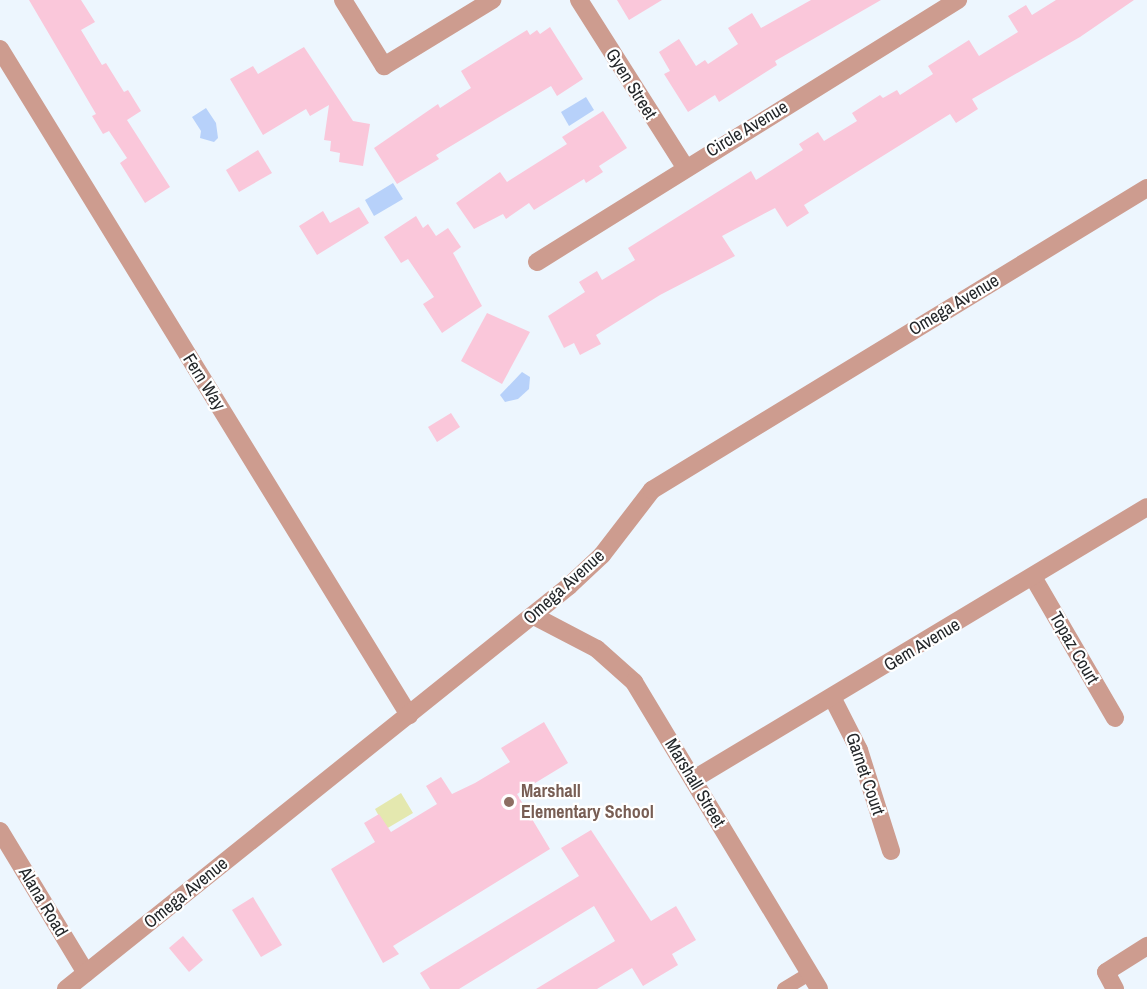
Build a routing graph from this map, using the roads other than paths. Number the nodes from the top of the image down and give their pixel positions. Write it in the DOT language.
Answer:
graph roads {
  1 [pos="344,0"];
  2 [pos="492,0"];
  3 [pos="579,0"];
  4 [pos="958,0"];
  5 [pos="0,49"];
  6 [pos="685,167"];
  7 [pos="1147,188"];
  8 [pos="537,261"];
  9 [pos="1147,507"];
  10 [pos="1033,578"];
  11 [pos="534,616"];
  12 [pos="833,699"];
  13 [pos="409,715"];
  14 [pos="1114,718"];
  15 [pos="694,779"];
  16 [pos="0,831"];
  17 [pos="891,851"];
  18 [pos="1147,946"];
  19 [pos="86,973"];
  20 [pos="814,981"];
  21 [pos="66,989"];
  22 [pos="784,989"];
  23 [pos="1115,989"];
  1 -- 2 [label="street"];
  3 -- 6 [label="street, Gyen Street"];
  4 -- 6 [label="street, Circle Avenue"];
  5 -- 13 [label="street, Fern Way"];
  6 -- 8 [label="street, Circle Avenue"];
  7 -- 11 [label="street, Omega Avenue"];
  9 -- 10 [label="street, Gem Avenue"];
  10 -- 12 [label="street, Gem Avenue"];
  10 -- 14 [label="street, Topaz Court"];
  11 -- 13 [label="street, Omega Avenue"];
  11 -- 15 [label="street, Marshall Street"];
  12 -- 15 [label="street, Gem Avenue"];
  12 -- 17 [label="street, Garnet Court"];
  13 -- 19 [label="street, Omega Avenue"];
  15 -- 20 [label="street, Marshall Street"];
  16 -- 19 [label="street, Alana Road"];
  18 -- 23 [label="street"];
  19 -- 21 [label="street, Omega Avenue"];
  20 -- 22 [label="lane"];
}
